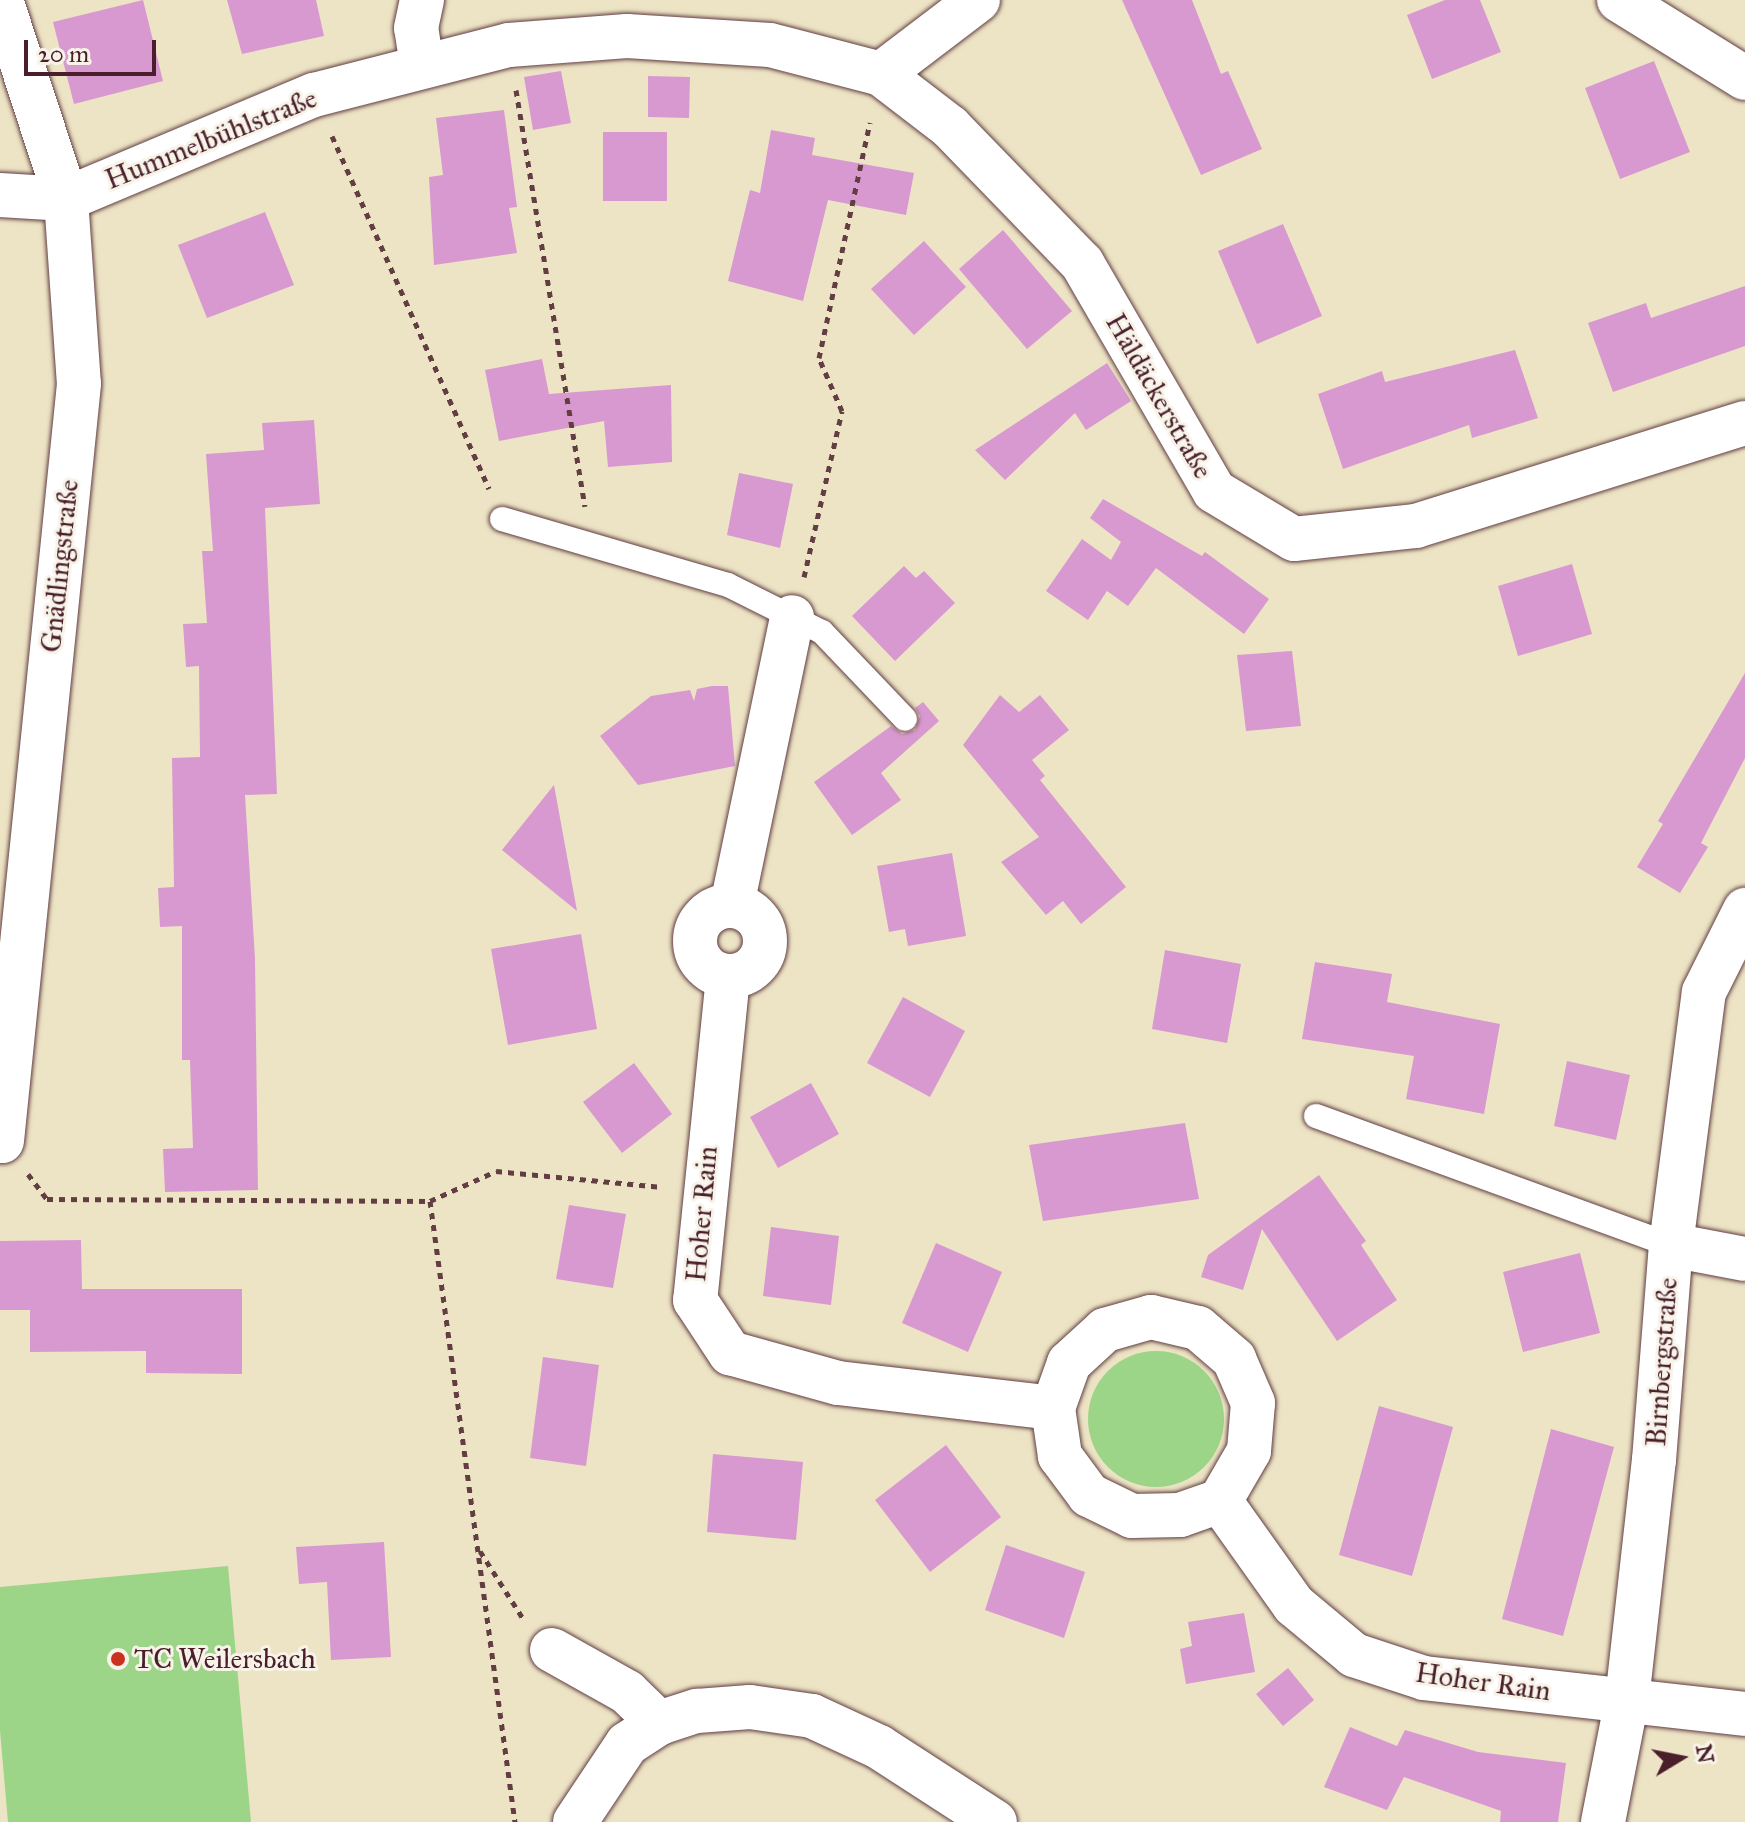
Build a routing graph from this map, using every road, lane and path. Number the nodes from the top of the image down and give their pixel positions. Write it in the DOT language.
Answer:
graph roads {
  1 [pos="1,0"];
  2 [pos="422,0"];
  3 [pos="978,0"];
  4 [pos="1619,0"];
  5 [pos="509,45"];
  6 [pos="422,65"];
  7 [pos="881,74"];
  8 [pos="1745,78"];
  9 [pos="314,95"];
  10 [pos="0,195"];
  11 [pos="66,199"];
  12 [pos="1745,423"];
  13 [pos="502,519"];
  14 [pos="606,550"];
  15 [pos="792,617"];
  16 [pos="905,719"];
  17 [pos="1745,910"];
  18 [pos="1316,1116"];
  19 [pos="2,1141"];
  20 [pos="703,1191"];
  21 [pos="430,1201"];
  22 [pos="1671,1245"];
  23 [pos="1745,1259"];
  24 [pos="1053,1408"];
  25 [pos="1220,1501"];
  26 [pos="478,1547"];
  27 [pos="552,1650"];
  28 [pos="1627,1700"];
  29 [pos="1745,1714"];
  30 [pos="659,1723"];
  31 [pos="515,1822"];
  32 [pos="575,1822"];
  33 [pos="995,1822"];
  34 [pos="1603,1822"];
  1 -- 11 [label="street, Gnädlingstraße"];
  2 -- 6 [label="street"];
  3 -- 7 [label="street"];
  4 -- 8 [label="street"];
  5 -- 6 [label="street, Hummelbühlstraße"];
  5 -- 7 [label="street, Hummelbühlstraße"];
  5 -- 14 [label="path"];
  6 -- 9 [label="street, Hummelbühlstraße"];
  7 -- 12 [label="street, Häldäckerstraße"];
  7 -- 15 [label="path"];
  9 -- 11 [label="street, Hummelbühlstraße"];
  9 -- 13 [label="path"];
  10 -- 11 [label="street, Hummelbühlstraße"];
  11 -- 19 [label="street, Gnädlingstraße"];
  13 -- 14 [label="lane"];
  14 -- 15 [label="lane"];
  15 -- 16 [label="lane"];
  15 -- 20 [label="street, Hoher Rain"];
  17 -- 22 [label="street, Birnbergstraße"];
  18 -- 22 [label="lane"];
  19 -- 21 [label="path"];
  20 -- 21 [label="path"];
  20 -- 24 [label="street, Hoher Rain"];
  21 -- 26 [label="path"];
  22 -- 23 [label="street"];
  22 -- 28 [label="street, Birnbergstraße"];
  24 -- 25 [label="street"];
  24 -- 25 [label="street"];
  25 -- 28 [label="street, Hoher Rain"];
  26 -- 27 [label="path"];
  26 -- 31 [label="path"];
  27 -- 30 [label="street"];
  28 -- 29 [label="street, Hoher Rain"];
  28 -- 34 [label="street, Birnbergstraße"];
  30 -- 32 [label="street"];
  30 -- 33 [label="street"];
}
